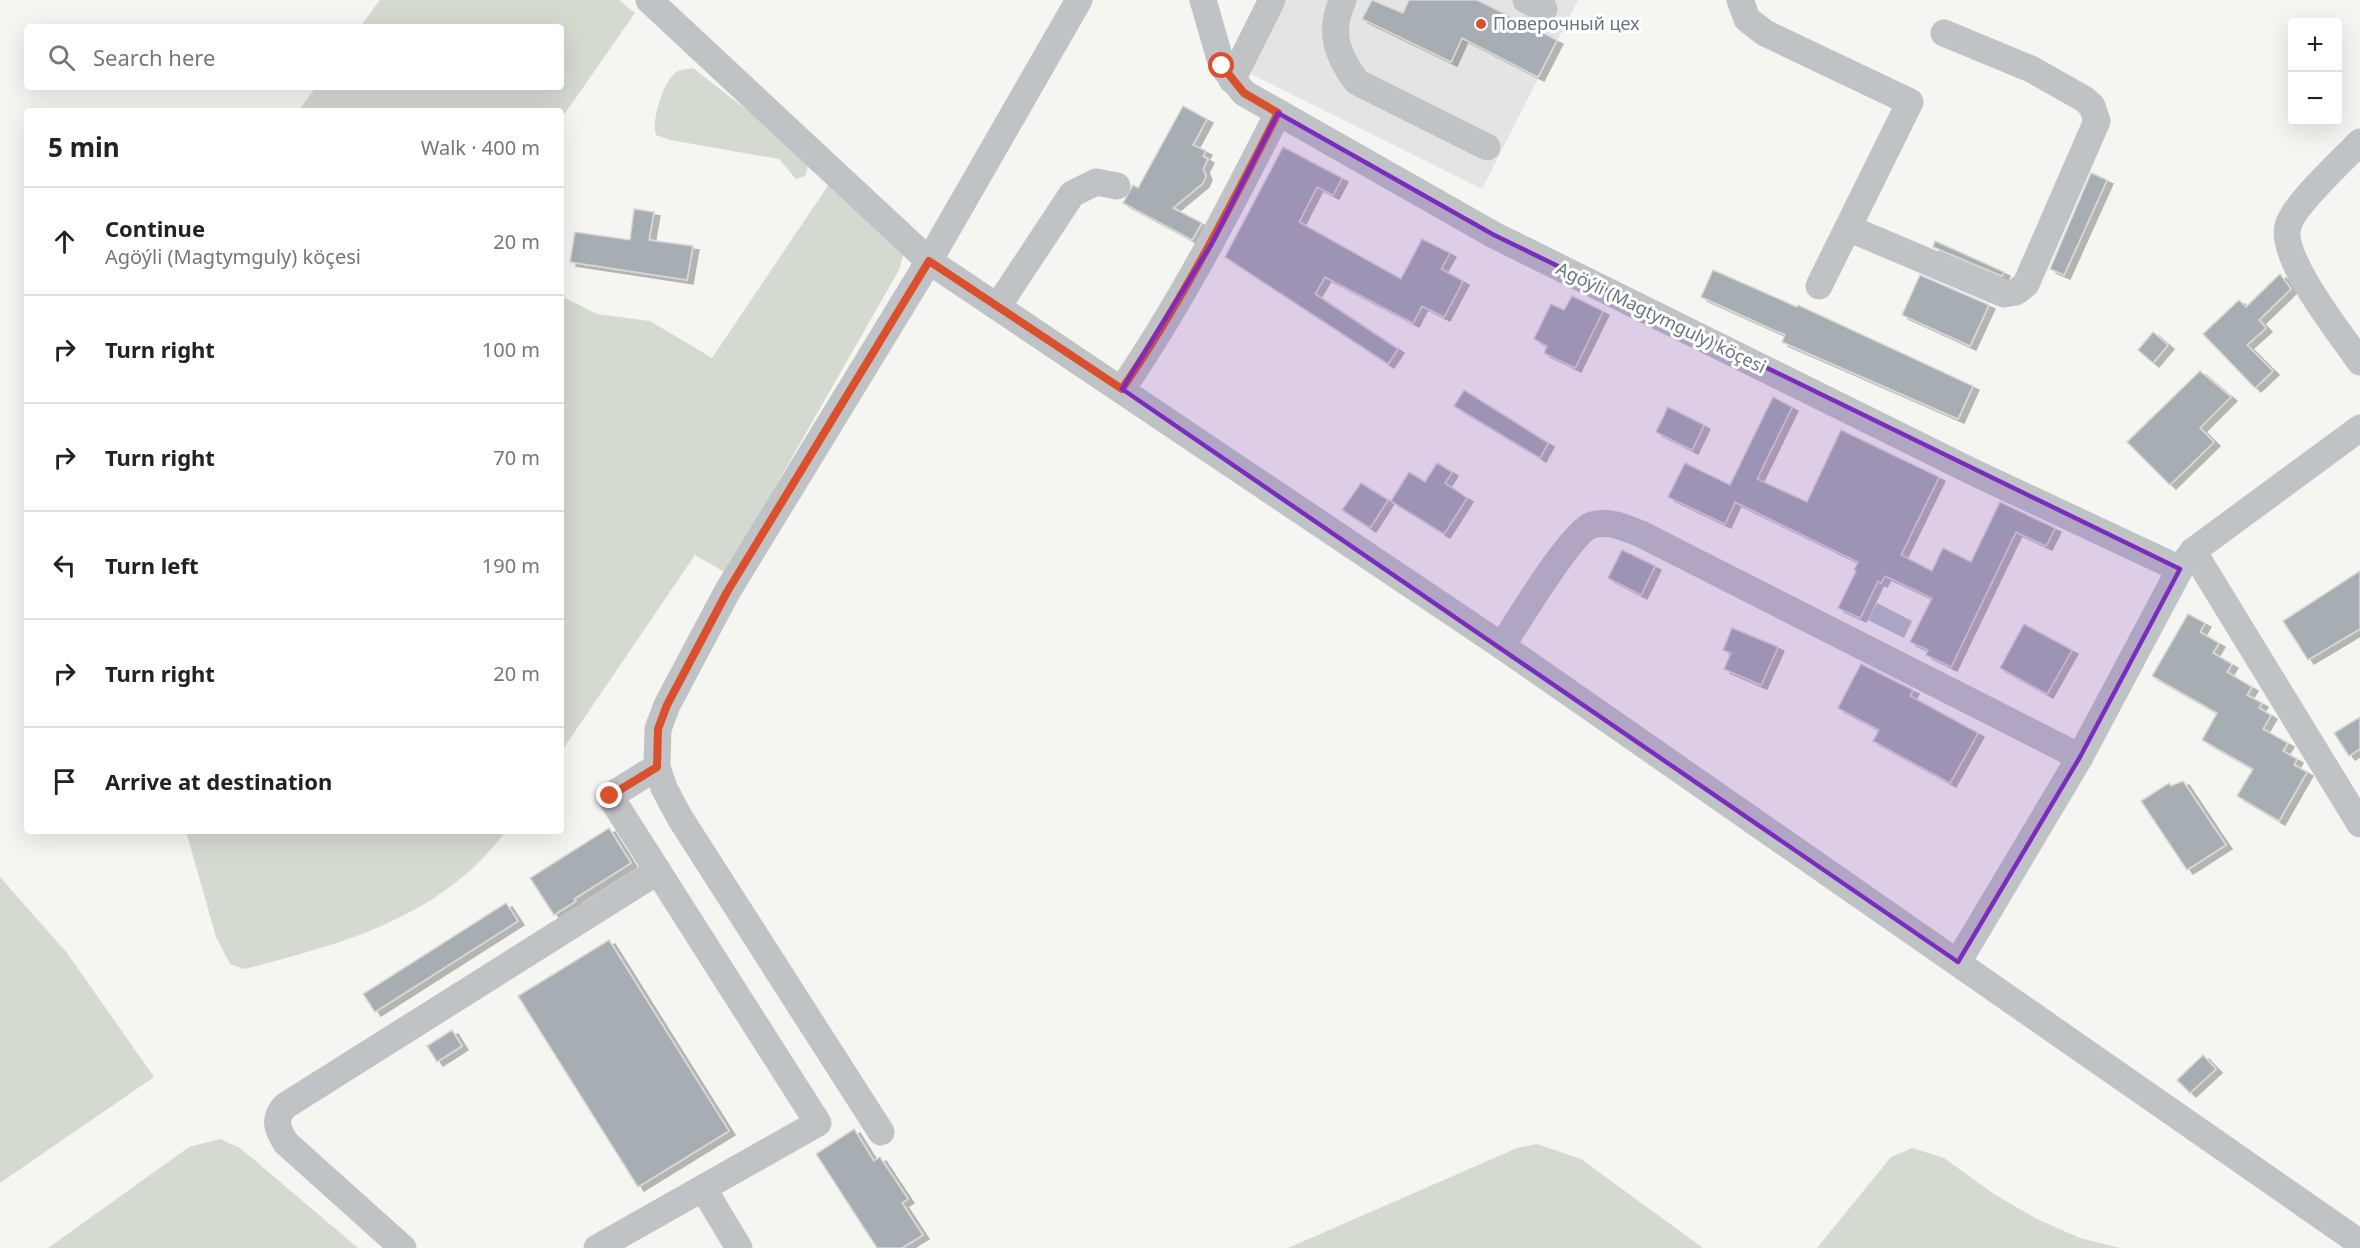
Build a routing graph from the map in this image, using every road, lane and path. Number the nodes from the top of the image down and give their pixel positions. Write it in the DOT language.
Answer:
graph roads {
  1 [pos="649,0"];
  2 [pos="1079,0"];
  3 [pos="1203,0"];
  4 [pos="1272,0"];
  5 [pos="1342,0"];
  6 [pos="1740,0"];
  7 [pos="1944,33"];
  8 [pos="1233,80"];
  9 [pos="1278,113"];
  10 [pos="1487,147"];
  11 [pos="2354,158"];
  12 [pos="1117,186"];
  13 [pos="1848,228"];
  14 [pos="929,261"];
  15 [pos="1819,286"];
  16 [pos="999,306"];
  17 [pos="2360,362"];
  18 [pos="1122,389"];
  19 [pos="2360,428"];
  20 [pos="2186,560"];
  21 [pos="1502,646"];
  22 [pos="2080,757"];
  23 [pos="657,767"];
  24 [pos="2360,824"];
  25 [pos="658,871"];
  26 [pos="1958,962"];
  27 [pos="881,1132"];
  28 [pos="703,1188"];
  29 [pos="2360,1243"];
  30 [pos="403,1248"];
  31 [pos="597,1248"];
  32 [pos="739,1248"];
  1 -- 14 [label="street"];
  2 -- 14 [label="street"];
  3 -- 8 [label="street, Agöýli (Magtymguly) köçesi"];
  4 -- 8 [label="street"];
  5 -- 10 [label="street"];
  6 -- 13 [label="street"];
  7 -- 13 [label="street"];
  8 -- 9 [label="street, Agöýli (Magtymguly) köçesi"];
  9 -- 18 [label="street"];
  9 -- 20 [label="street, Agöýli (Magtymguly) köçesi"];
  11 -- 17 [label="street"];
  12 -- 16 [label="street"];
  13 -- 15 [label="street"];
  14 -- 16 [label="street"];
  14 -- 23 [label="street"];
  16 -- 18 [label="street"];
  18 -- 21 [label="street"];
  19 -- 20 [label="street"];
  20 -- 22 [label="street"];
  20 -- 24 [label="street"];
  21 -- 22 [label="street"];
  21 -- 26 [label="street"];
  22 -- 26 [label="street"];
  23 -- 25 [label="street"];
  23 -- 27 [label="street"];
  25 -- 28 [label="street"];
  25 -- 30 [label="street"];
  26 -- 29 [label="street"];
  28 -- 31 [label="street"];
  28 -- 32 [label="street"];
}
